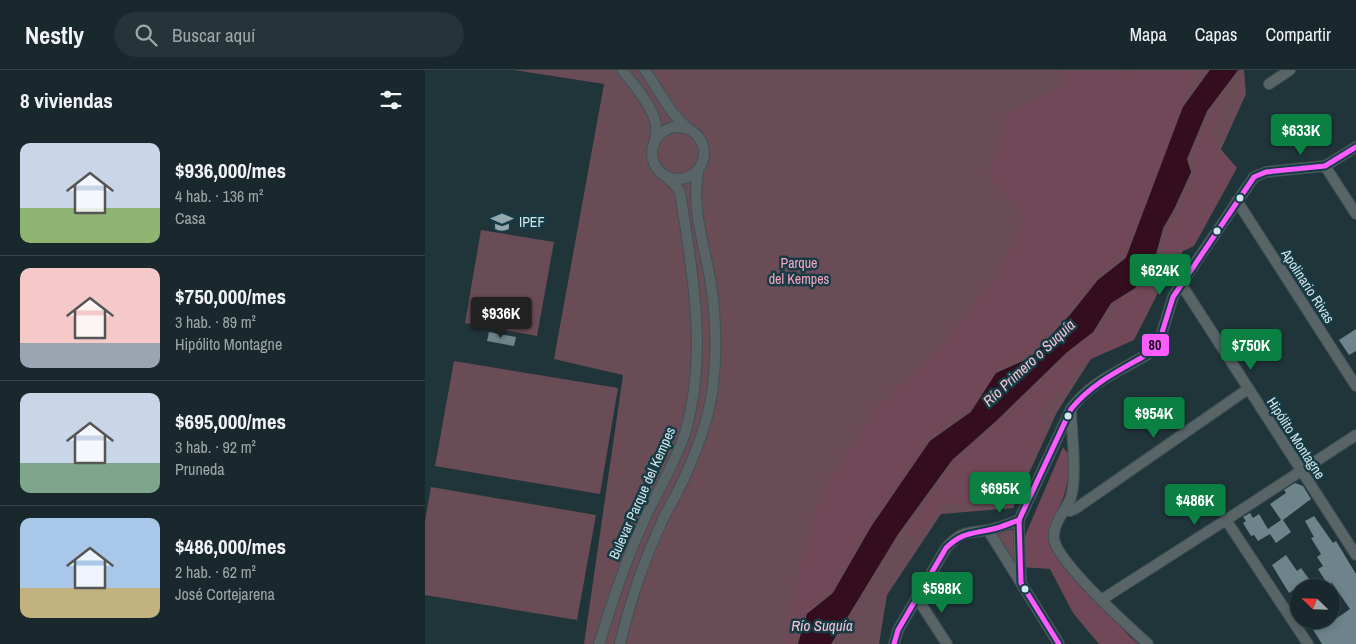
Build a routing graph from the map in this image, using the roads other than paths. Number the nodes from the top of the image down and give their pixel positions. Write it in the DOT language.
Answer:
graph roads {
  1 [pos="622,70"];
  2 [pos="645,70"];
  3 [pos="1291,70"];
  4 [pos="1269,84"];
  5 [pos="687,128"];
  6 [pos="654,142"];
  7 [pos="1356,147"];
  8 [pos="1325,166"];
  9 [pos="698,172"];
  10 [pos="665,176"];
  11 [pos="1237,201"];
  12 [pos="1356,214"];
  13 [pos="1181,284"];
  14 [pos="1356,386"];
  15 [pos="1248,390"];
  16 [pos="1071,409"];
  17 [pos="1356,435"];
  18 [pos="1301,471"];
  19 [pos="1064,510"];
  20 [pos="1019,520"];
  21 [pos="1227,520"];
  22 [pos="988,530"];
  23 [pos="1356,555"];
  24 [pos="1021,583"];
  25 [pos="917,598"];
  26 [pos="1101,600"];
  27 [pos="599,644"];
  28 [pos="620,644"];
  29 [pos="894,644"];
  30 [pos="947,644"];
  31 [pos="1059,644"];
  32 [pos="1148,644"];
  33 [pos="1308,644"];
  1 -- 6 [label="street"];
  2 -- 5 [label="street"];
  3 -- 4 [label="street"];
  5 -- 6 [label="street"];
  5 -- 9 [label="street"];
  6 -- 10 [label="street"];
  7 -- 8 [label="street"];
  8 -- 11 [label="street"];
  8 -- 12 [label="street"];
  9 -- 10 [label="street"];
  9 -- 28 [label="street"];
  10 -- 27 [label="street, Bulevar Parque del Kempes"];
  11 -- 13 [label="street"];
  11 -- 14 [label="street, Apolinario Rivas"];
  13 -- 15 [label="street, Hipólito Montagne"];
  13 -- 16 [label="street"];
  15 -- 18 [label="street, Hipólito Montagne"];
  15 -- 19 [label="street"];
  16 -- 19 [label="street"];
  16 -- 20 [label="street"];
  17 -- 18 [label="street"];
  18 -- 21 [label="street"];
  18 -- 23 [label="street, Hipólito Montagne"];
  19 -- 26 [label="street"];
  20 -- 22 [label="street"];
  20 -- 24 [label="street"];
  21 -- 26 [label="street"];
  21 -- 33 [label="street"];
  22 -- 24 [label="street"];
  22 -- 25 [label="street"];
  24 -- 31 [label="street"];
  25 -- 29 [label="street"];
  25 -- 30 [label="street"];
  26 -- 32 [label="street"];
}
